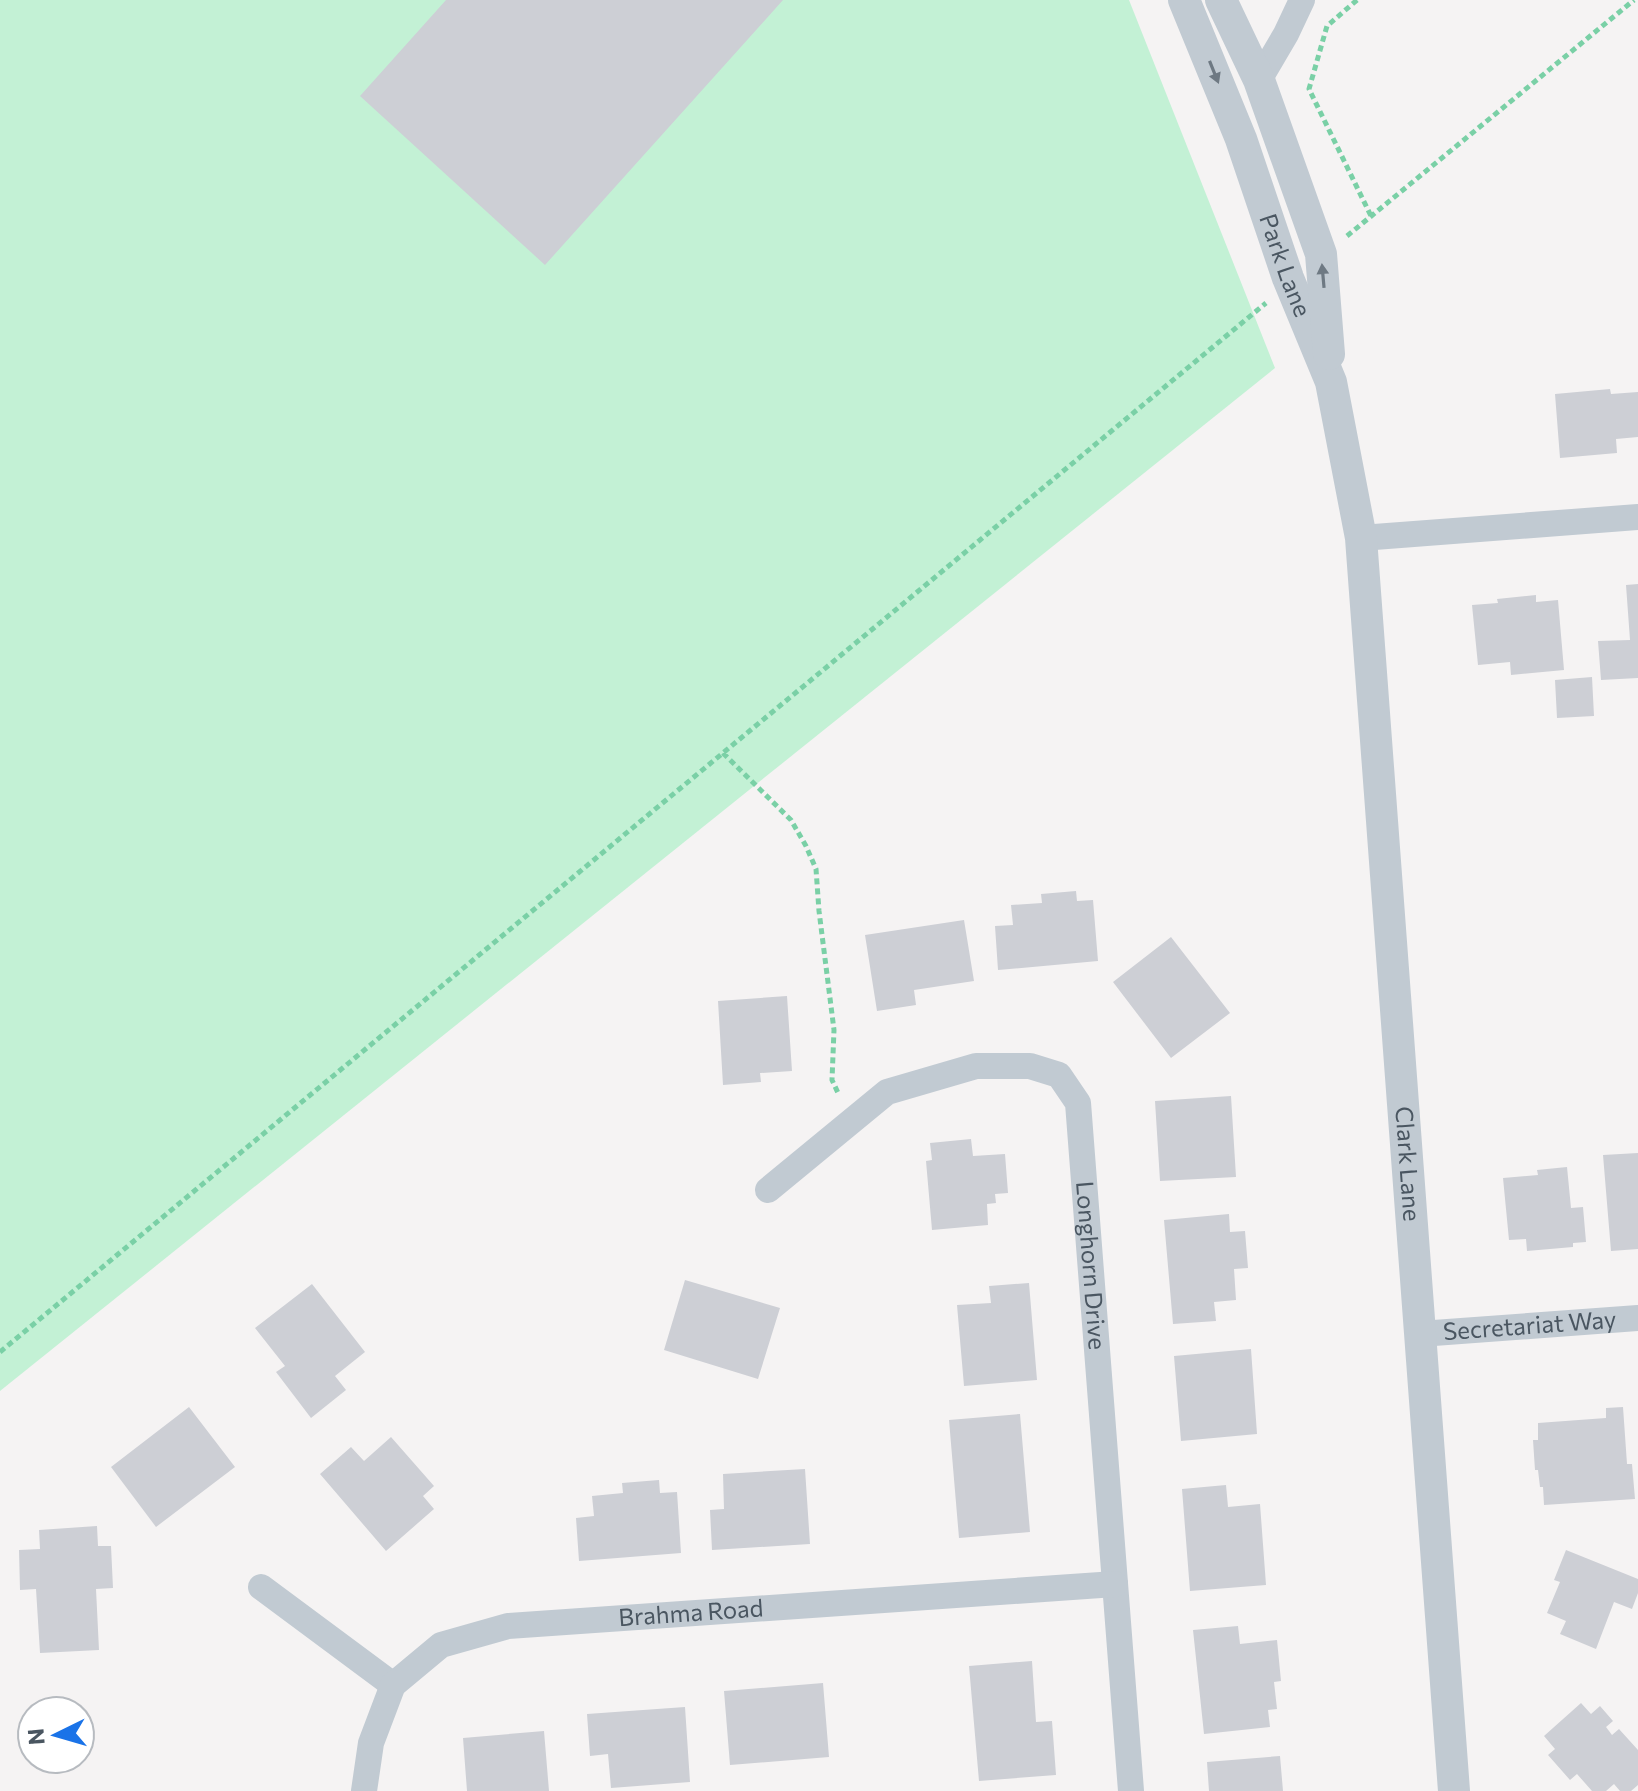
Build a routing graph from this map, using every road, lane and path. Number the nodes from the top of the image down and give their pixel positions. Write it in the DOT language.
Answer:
graph roads {
  1 [pos="1184,0"];
  2 [pos="1221,0"];
  3 [pos="1302,0"];
  4 [pos="1357,0"];
  5 [pos="1634,0"];
  6 [pos="1259,80"];
  7 [pos="1371,217"];
  8 [pos="1349,235"];
  9 [pos="1267,303"];
  10 [pos="1331,382"];
  11 [pos="1638,517"];
  12 [pos="1361,538"];
  13 [pos="723,753"];
  14 [pos="855,1117"];
  15 [pos="768,1190"];
  16 [pos="1638,1318"];
  17 [pos="1420,1334"];
  18 [pos="0,1352"];
  19 [pos="1115,1584"];
  20 [pos="261,1587"];
  21 [pos="393,1685"];
  22 [pos="364,1791"];
  23 [pos="1131,1791"];
  24 [pos="1454,1791"];
  1 -- 10 [label="street, Park Lane, one-way"];
  2 -- 6 [label="street"];
  3 -- 6 [label="street"];
  4 -- 7 [label="path"];
  5 -- 7 [label="path"];
  10 -- 6 [label="street, one-way"];
  7 -- 8 [label="path"];
  9 -- 13 [label="path"];
  10 -- 12 [label="street, Park Lane"];
  11 -- 12 [label="street"];
  12 -- 17 [label="street, Clark Lane"];
  13 -- 14 [label="path"];
  13 -- 18 [label="path"];
  14 -- 15 [label="street, Longhorn Drive"];
  14 -- 19 [label="street, Longhorn Drive"];
  16 -- 17 [label="street, Secretariat Way"];
  17 -- 24 [label="street, Clark Lane"];
  19 -- 21 [label="street, Brahma Road"];
  19 -- 23 [label="street, Longhorn Drive"];
  20 -- 21 [label="street"];
  21 -- 22 [label="street, Brahma Road"];
}
